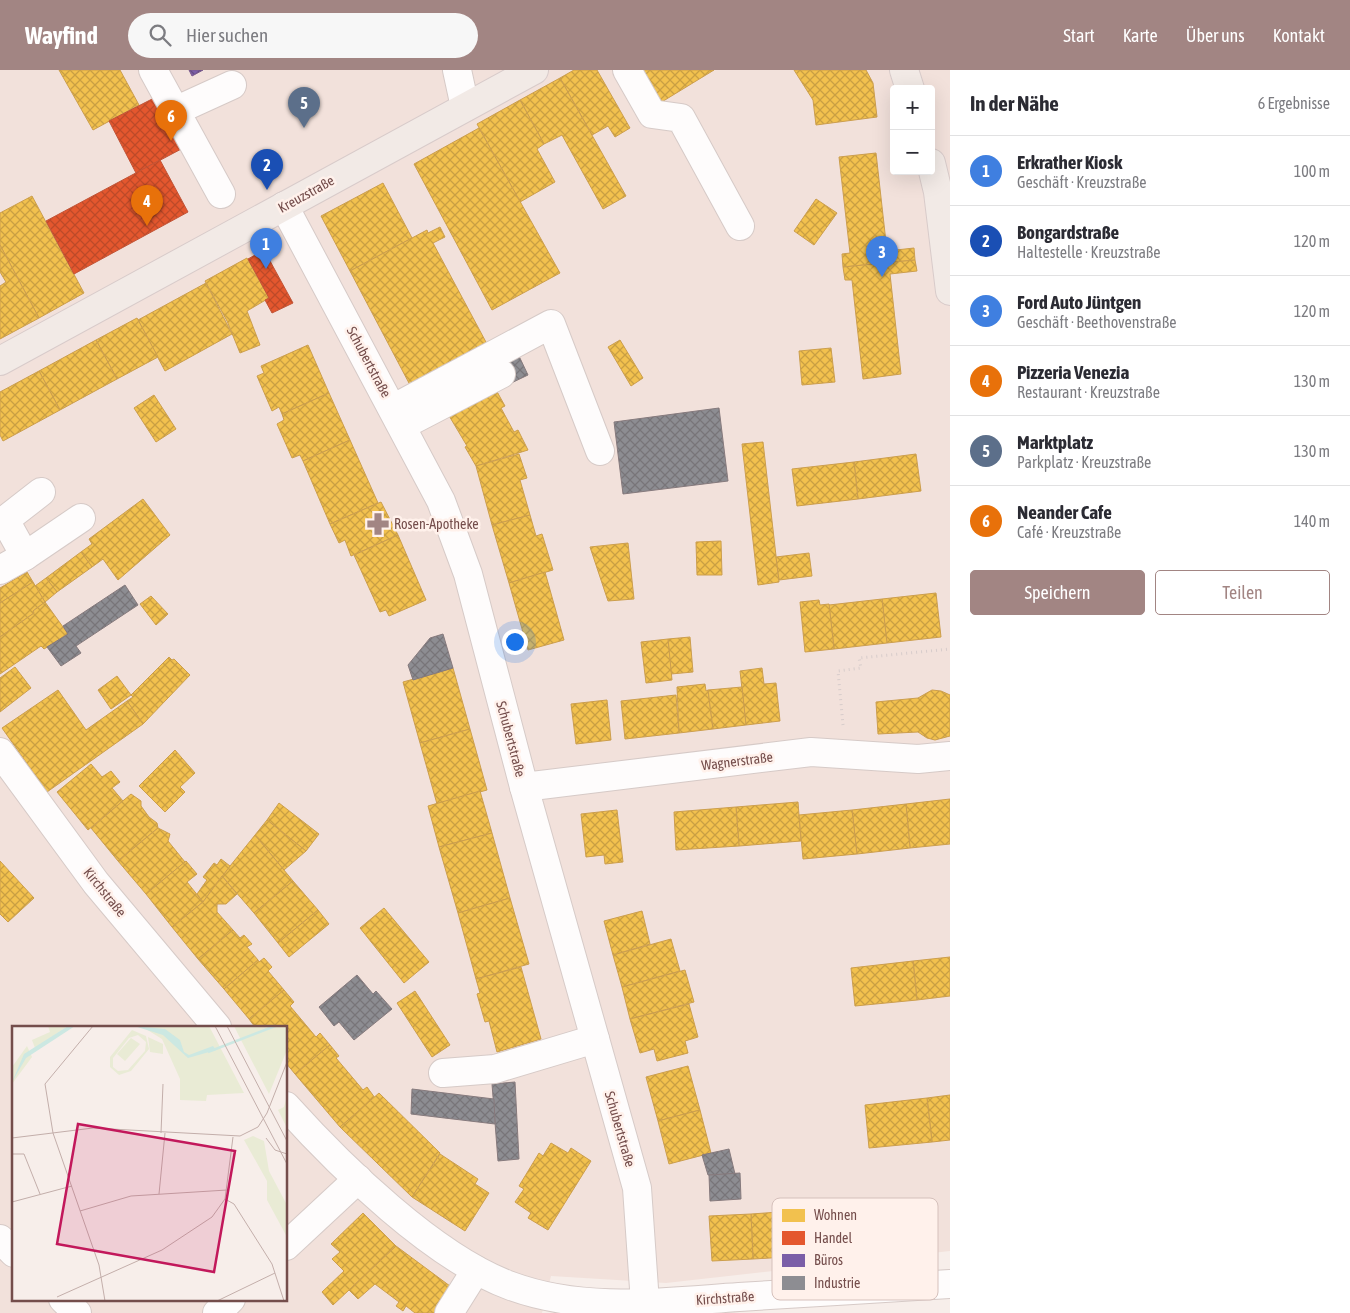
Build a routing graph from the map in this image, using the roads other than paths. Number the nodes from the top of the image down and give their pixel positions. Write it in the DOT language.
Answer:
graph roads {
  1 [pos="153,70"];
  2 [pos="456,70"];
  3 [pos="534,70"];
  4 [pos="627,70"];
  5 [pos="904,70"];
  6 [pos="909,85"];
  7 [pos="232,86"];
  8 [pos="475,102"];
  9 [pos="175,111"];
  10 [pos="934,175"];
  11 [pos="221,194"];
  12 [pos="284,206"];
  13 [pos="740,226"];
  14 [pos="950,290"];
  15 [pos="0,361"];
  16 [pos="501,374"];
  17 [pos="398,417"];
  18 [pos="600,452"];
  19 [pos="42,492"];
  20 [pos="80,518"];
  21 [pos="25,556"];
  22 [pos="0,570"];
  23 [pos="0,752"];
  24 [pos="950,756"];
  25 [pos="524,787"];
  26 [pos="216,1026"];
  27 [pos="595,1039"];
  28 [pos="443,1074"];
  29 [pos="288,1108"];
  30 [pos="358,1179"];
  31 [pos="0,1239"];
  32 [pos="288,1244"];
  33 [pos="12,1250"];
  34 [pos="476,1270"];
  35 [pos="772,1295"];
  36 [pos="64,1300"];
  37 [pos="230,1300"];
  38 [pos="645,1303"];
  39 [pos="573,1307"];
  40 [pos="77,1313"];
  41 [pos="217,1313"];
  42 [pos="449,1313"];
  1 -- 9 [label="street"];
  2 -- 8 [label="street"];
  3 -- 8 [label="main road, Kreuzstraße"];
  4 -- 13 [label="street"];
  5 -- 6 [label="main road"];
  7 -- 9 [label="street"];
  8 -- 12 [label="main road, Kreuzstraße"];
  9 -- 11 [label="street"];
  10 -- 14 [label="main road"];
  12 -- 15 [label="main road, Kreuzstraße"];
  12 -- 17 [label="street, Schubertstraße"];
  16 -- 17 [label="street"];
  17 -- 18 [label="street"];
  17 -- 25 [label="street, Schubertstraße"];
  19 -- 21 [label="street"];
  20 -- 21 [label="street"];
  21 -- 22 [label="street"];
  23 -- 26 [label="street, Kirchstraße"];
  24 -- 25 [label="street, Wagnerstraße"];
  25 -- 27 [label="street, Schubertstraße"];
  27 -- 28 [label="street"];
  27 -- 38 [label="street, Schubertstraße"];
  29 -- 30 [label="street, Kirchstraße"];
  30 -- 32 [label="street"];
  30 -- 34 [label="street, Kirchstraße"];
  31 -- 33 [label="street"];
  34 -- 39 [label="street, Kirchstraße"];
  34 -- 42 [label="street"];
  35 -- 38 [label="street, Kirchstraße"];
  36 -- 40 [label="street"];
  37 -- 41 [label="street"];
  38 -- 39 [label="street, Kirchstraße"];
}
